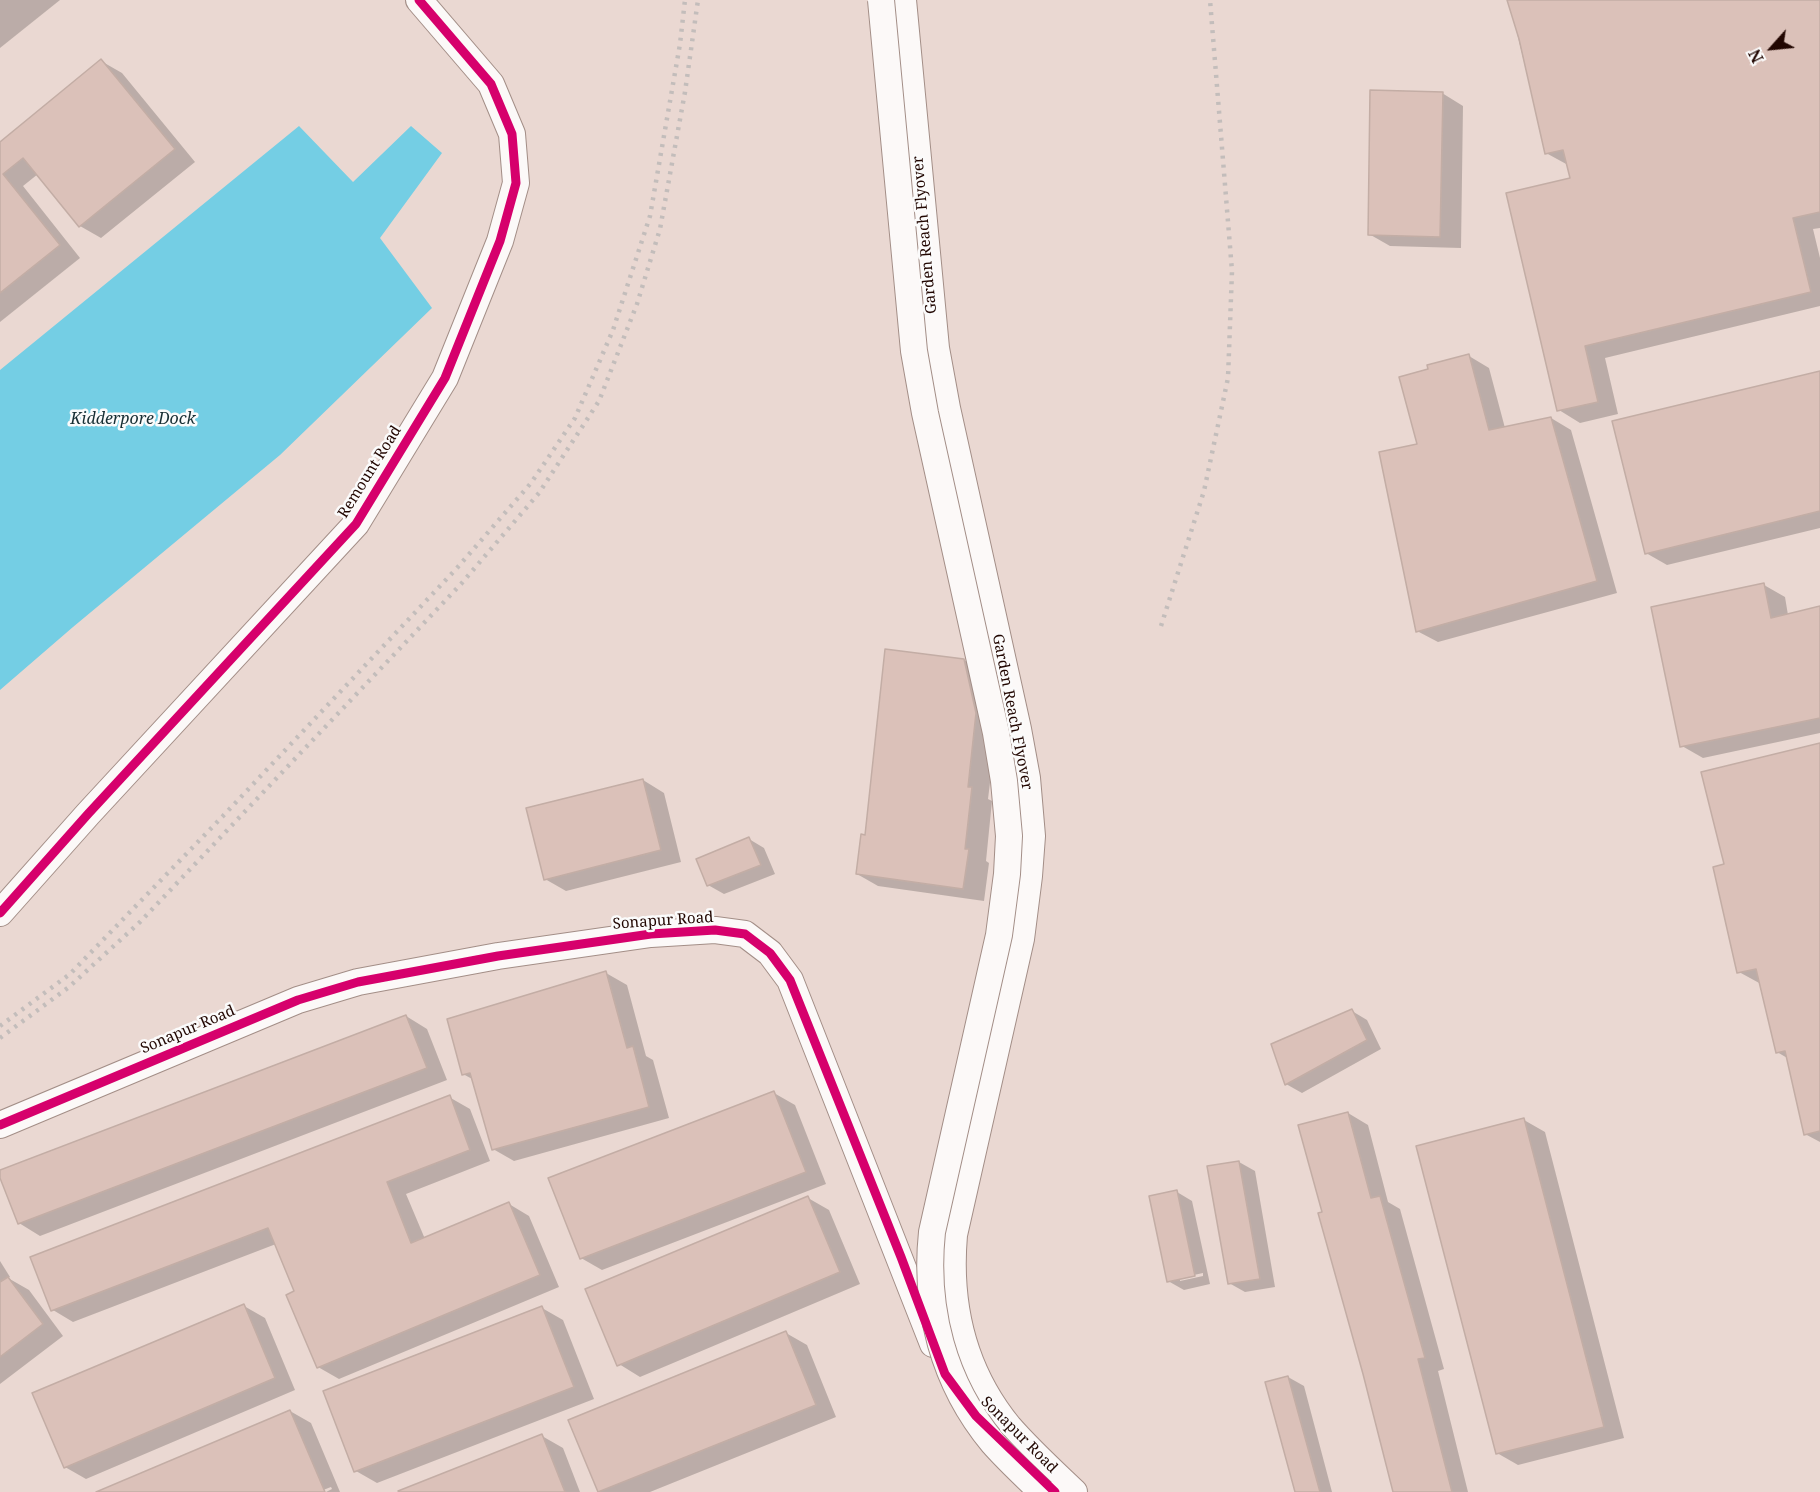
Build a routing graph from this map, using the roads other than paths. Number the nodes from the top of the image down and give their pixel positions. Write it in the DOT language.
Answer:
graph roads {
  1 [pos="419,0"];
  2 [pos="881,0"];
  3 [pos="903,0"];
  4 [pos="0,913"];
  5 [pos="0,1125"];
  6 [pos="1042,1492"];
  7 [pos="1056,1492"];
  8 [pos="1074,1492"];
  1 -- 4 [label="main road, Remount Road"];
  2 -- 6 [label="main road, Garden Reach Flyover, bridge"];
  3 -- 8 [label="main road, Garden Reach Flyover"];
  5 -- 7 [label="main road, Sonapur Road"];
}
